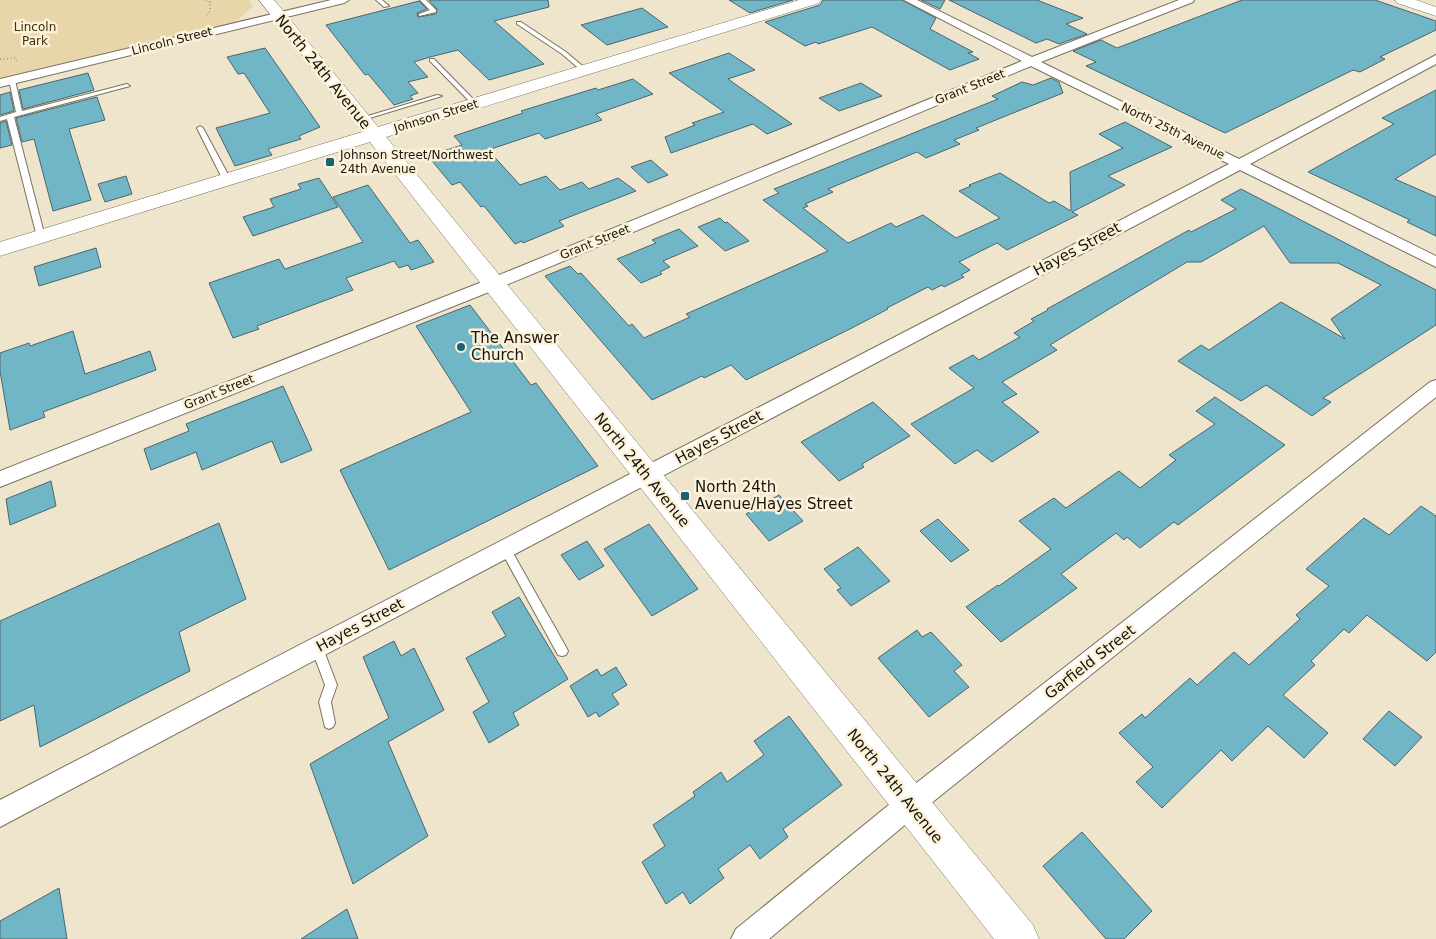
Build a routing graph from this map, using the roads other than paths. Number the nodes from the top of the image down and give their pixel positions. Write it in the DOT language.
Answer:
graph roads {
  1 [pos="266,0"];
  2 [pos="344,0"];
  3 [pos="378,0"];
  4 [pos="423,0"];
  5 [pos="814,0"];
  6 [pos="909,0"];
  7 [pos="1189,0"];
  8 [pos="1402,0"];
  9 [pos="386,6"];
  10 [pos="1436,12"];
  11 [pos="421,15"];
  12 [pos="278,16"];
  13 [pos="519,23"];
  14 [pos="1436,59"];
  15 [pos="432,60"];
  16 [pos="1030,62"];
  17 [pos="584,70"];
  18 [pos="12,80"];
  19 [pos="0,83"];
  20 [pos="128,86"];
  21 [pos="439,96"];
  22 [pos="475,104"];
  23 [pos="20,114"];
  24 [pos="10,116"];
  25 [pos="0,119"];
  26 [pos="368,127"];
  27 [pos="200,128"];
  28 [pos="1240,164"];
  29 [pos="227,180"];
  30 [pos="41,236"];
  31 [pos="0,249"];
  32 [pos="1436,262"];
  33 [pos="493,284"];
  34 [pos="1436,387"];
  35 [pos="646,475"];
  36 [pos="0,479"];
  37 [pos="504,549"];
  38 [pos="317,648"];
  39 [pos="562,652"];
  40 [pos="329,723"];
  41 [pos="910,804"];
  42 [pos="0,814"];
  43 [pos="746,939"];
  44 [pos="1019,939"];
  1 -- 12 [label="street, North 24th Avenue"];
  2 -- 12 [label="street, Lincoln Street"];
  3 -- 9 [label="lane"];
  4 -- 11 [label="lane"];
  5 -- 17 [label="street, Johnson Street"];
  6 -- 16 [label="street, North 25th Avenue"];
  7 -- 16 [label="street, Grant Street"];
  8 -- 10 [label="street"];
  12 -- 18 [label="street, Lincoln Street"];
  12 -- 26 [label="street, North 24th Avenue"];
  13 -- 17 [label="lane"];
  14 -- 28 [label="street, Hayes Street"];
  15 -- 22 [label="lane"];
  16 -- 28 [label="street, North 25th Avenue"];
  16 -- 33 [label="street, Grant Street"];
  17 -- 22 [label="street, Johnson Street"];
  18 -- 19 [label="street, Lincoln Street"];
  18 -- 23 [label="lane"];
  20 -- 23 [label="lane"];
  21 -- 26 [label="lane"];
  22 -- 26 [label="street, Johnson Street"];
  23 -- 24 [label="lane"];
  24 -- 25 [label="lane"];
  24 -- 30 [label="lane"];
  26 -- 29 [label="street, Johnson Street"];
  26 -- 33 [label="street, North 24th Avenue"];
  27 -- 29 [label="lane"];
  28 -- 32 [label="street, North 25th Avenue"];
  28 -- 35 [label="street, Hayes Street"];
  29 -- 30 [label="street, Johnson Street"];
  30 -- 31 [label="street, Johnson Street"];
  33 -- 35 [label="street, North 24th Avenue"];
  33 -- 36 [label="street, Grant Street"];
  34 -- 41 [label="street, Garfield Street"];
  35 -- 37 [label="street, Hayes Street"];
  35 -- 41 [label="street, North 24th Avenue"];
  37 -- 38 [label="street, Hayes Street"];
  37 -- 39 [label="lane"];
  38 -- 40 [label="lane"];
  38 -- 42 [label="street, Hayes Street"];
  41 -- 43 [label="street, Garfield Street"];
  41 -- 44 [label="street, North 24th Avenue"];
}
